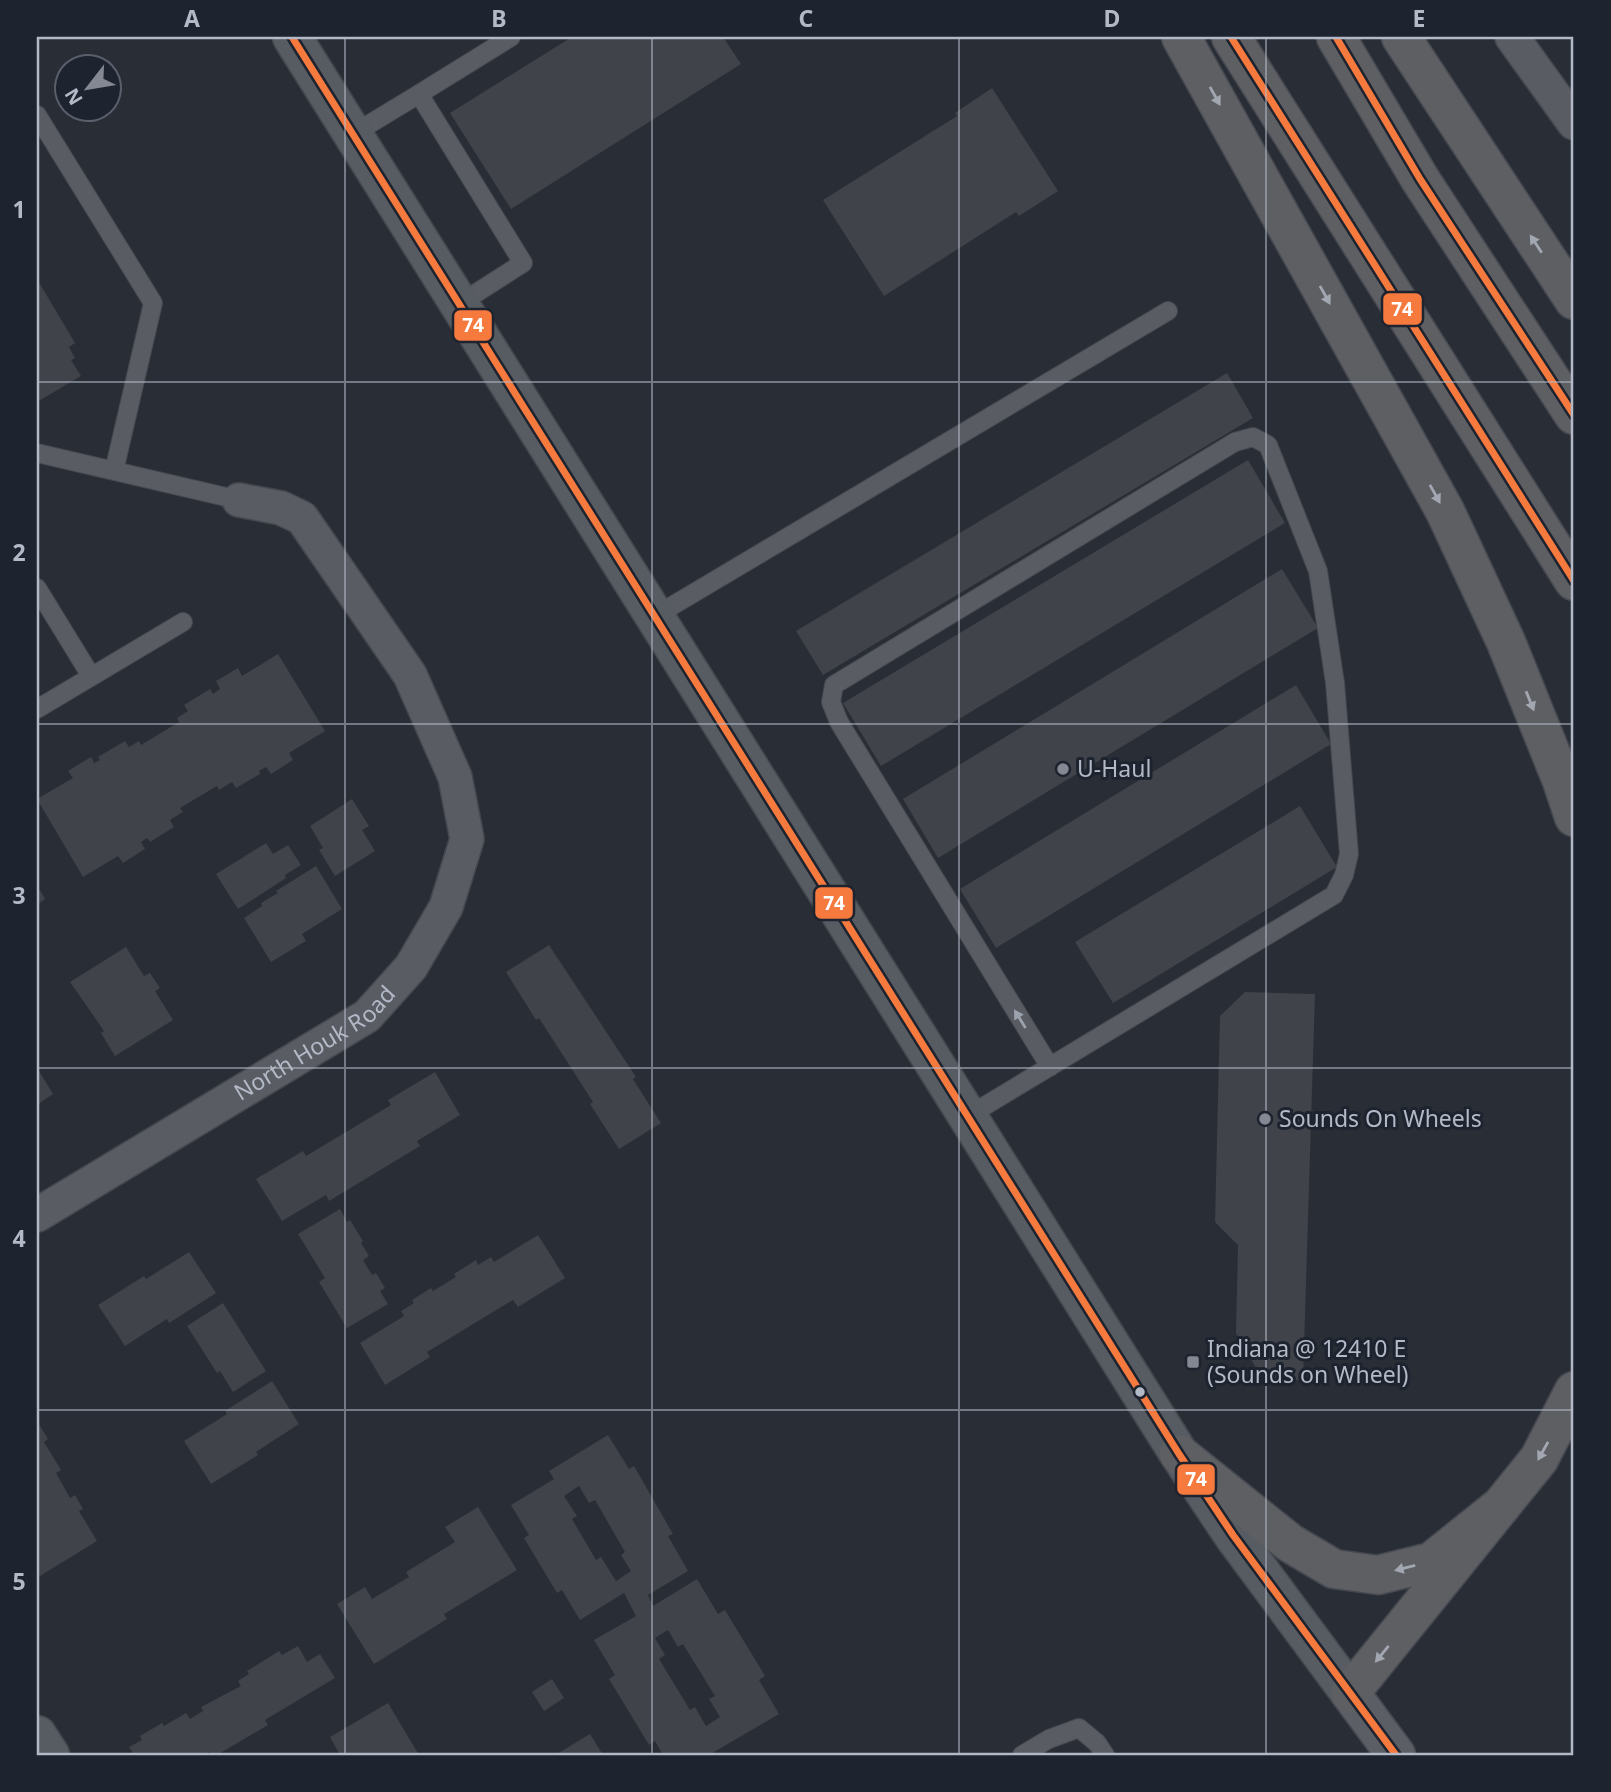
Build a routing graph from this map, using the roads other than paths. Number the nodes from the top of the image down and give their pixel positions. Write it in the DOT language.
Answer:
graph roads {
  1 [pos="292,37"];
  2 [pos="512,37"];
  3 [pos="1181,37"];
  4 [pos="1231,37"];
  5 [pos="1336,37"];
  6 [pos="1401,37"];
  7 [pos="1513,37"];
  8 [pos="419,94"];
  9 [pos="37,115"];
  10 [pos="1574,123"];
  11 [pos="353,134"];
  12 [pos="1574,300"];
  13 [pos="459,304"];
  14 [pos="1168,312"];
  15 [pos="1574,415"];
  16 [pos="37,453"];
  17 [pos="114,471"];
  18 [pos="239,500"];
  19 [pos="1574,581"];
  20 [pos="37,588"];
  21 [pos="655,616"];
  22 [pos="183,622"];
  23 [pos="91,676"];
  24 [pos="37,709"];
  25 [pos="1574,817"];
  26 [pos="1050,1067"];
  27 [pos="968,1116"];
  28 [pos="37,1215"];
  29 [pos="1574,1391"];
  30 [pos="1179,1454"];
  31 [pos="1502,1505"];
  32 [pos="1350,1693"];
  33 [pos="37,1735"];
  34 [pos="50,1755"];
  35 [pos="1022,1755"];
  36 [pos="1104,1755"];
  37 [pos="1396,1755"];
  1 -- 11 [label="main road"];
  2 -- 8 [label="lane"];
  3 -- 25 [label="highway, one-way"];
  4 -- 19 [label="highway"];
  5 -- 15 [label="highway"];
  12 -- 6 [label="highway, one-way"];
  7 -- 10 [label="street"];
  8 -- 11 [label="lane"];
  8 -- 13 [label="lane"];
  9 -- 17 [label="lane"];
  11 -- 13 [label="main road"];
  13 -- 21 [label="main road"];
  14 -- 21 [label="lane"];
  16 -- 17 [label="lane"];
  17 -- 18 [label="lane"];
  18 -- 28 [label="street, North Houk Road"];
  20 -- 23 [label="lane"];
  21 -- 27 [label="main road"];
  22 -- 23 [label="lane"];
  23 -- 24 [label="lane"];
  26 -- 26 [label="lane, one-way"];
  26 -- 27 [label="lane"];
  27 -- 30 [label="main road"];
  29 -- 31 [label="highway, one-way"];
  31 -- 30 [label="highway, one-way"];
  30 -- 32 [label="main road"];
  31 -- 32 [label="highway, one-way"];
  32 -- 37 [label="main road"];
  33 -- 34 [label="main road"];
  35 -- 36 [label="lane"];
}
